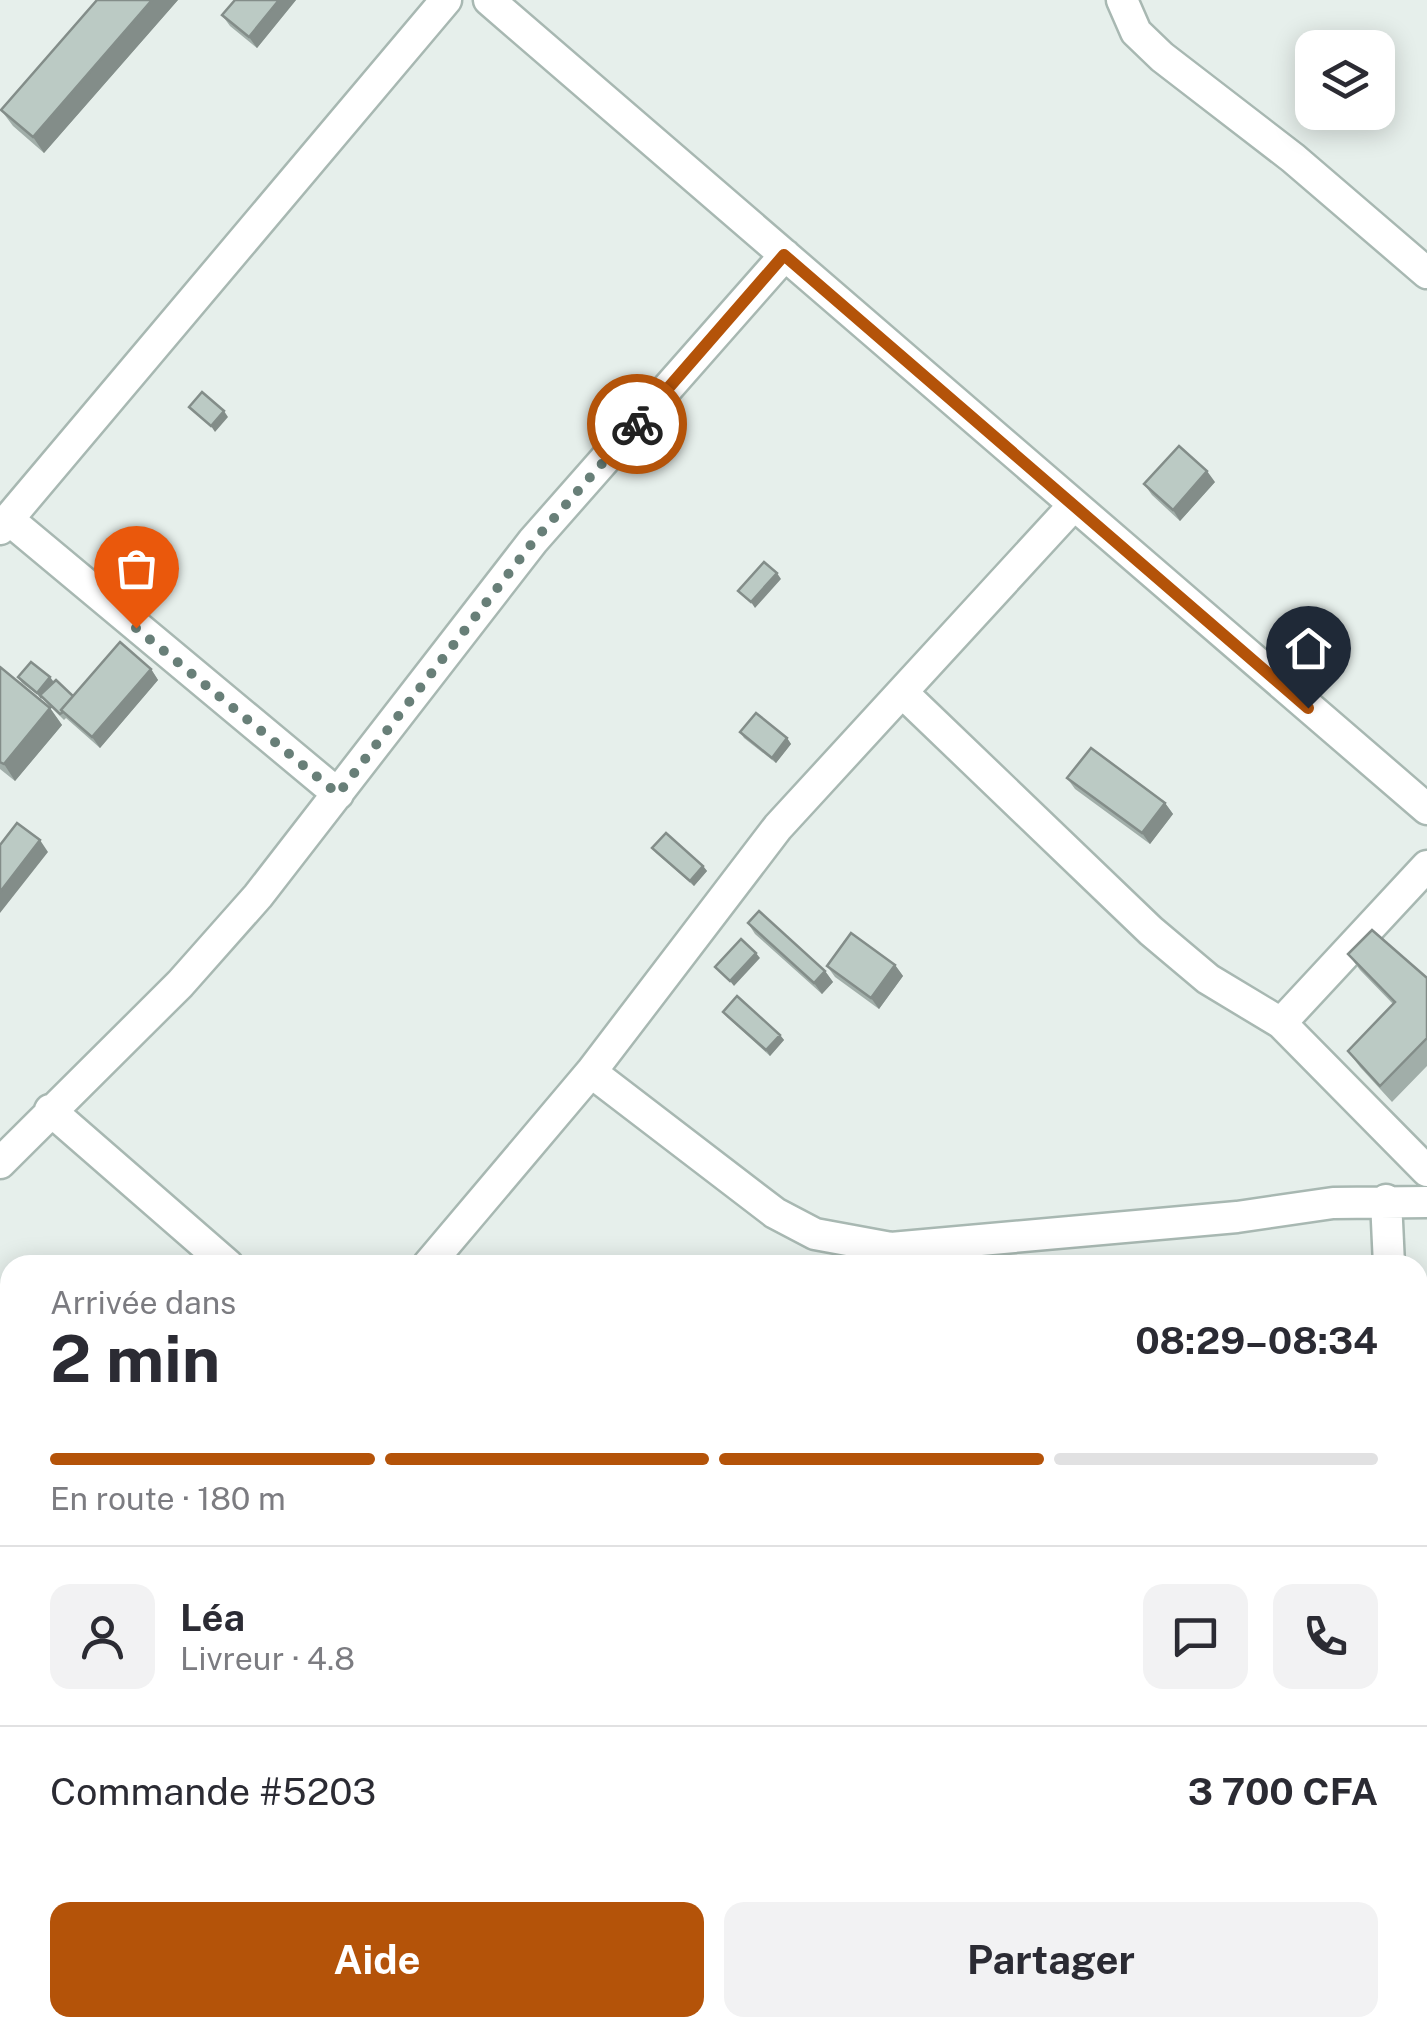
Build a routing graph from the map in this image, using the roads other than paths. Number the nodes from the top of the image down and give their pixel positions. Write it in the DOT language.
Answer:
graph roads {
  1 [pos="446,0"];
  2 [pos="489,0"];
  3 [pos="1122,0"];
  4 [pos="784,255"];
  5 [pos="1427,272"];
  6 [pos="1072,506"];
  7 [pos="4,524"];
  8 [pos="904,694"];
  9 [pos="338,794"];
  10 [pos="1427,809"];
  11 [pos="1427,866"];
  12 [pos="1281,1024"];
  13 [pos="590,1072"];
  14 [pos="50,1110"];
  15 [pos="0,1163"];
  16 [pos="1427,1171"];
  17 [pos="1386,1200"];
  18 [pos="1427,1202"];
  19 [pos="217,1255"];
  20 [pos="436,1255"];
  21 [pos="1389,1255"];
  1 -- 7 [label="street"];
  2 -- 4 [label="street"];
  3 -- 5 [label="street"];
  4 -- 6 [label="street"];
  4 -- 9 [label="street"];
  6 -- 8 [label="street"];
  6 -- 10 [label="street"];
  7 -- 9 [label="street"];
  8 -- 12 [label="street"];
  8 -- 13 [label="street"];
  9 -- 14 [label="street"];
  11 -- 12 [label="street"];
  12 -- 16 [label="street"];
  13 -- 17 [label="street"];
  13 -- 20 [label="street"];
  14 -- 15 [label="street"];
  14 -- 19 [label="street"];
  17 -- 18 [label="street"];
  17 -- 21 [label="street"];
}
